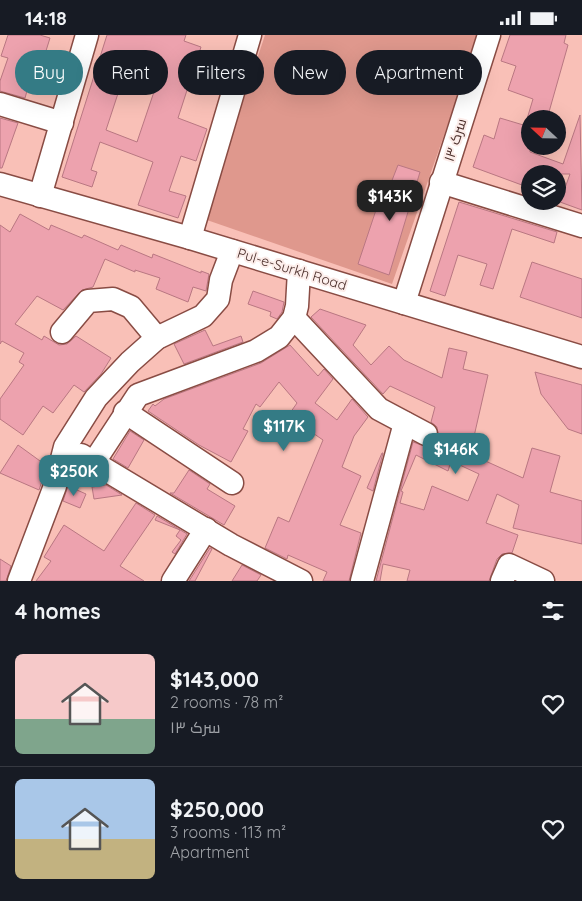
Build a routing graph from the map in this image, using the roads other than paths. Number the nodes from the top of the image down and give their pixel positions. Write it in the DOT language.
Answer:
graph roads {
  1 [pos="87,35"];
  2 [pos="250,35"];
  3 [pos="489,35"];
  4 [pos="0,104"];
  5 [pos="62,123"];
  6 [pos="441,182"];
  7 [pos="0,184"];
  8 [pos="40,196"];
  9 [pos="582,226"];
  10 [pos="190,238"];
  11 [pos="232,251"];
  12 [pos="299,271"];
  13 [pos="404,303"];
  14 [pos="294,318"];
  15 [pos="62,333"];
  16 [pos="157,338"];
  17 [pos="582,357"];
  18 [pos="125,412"];
  19 [pos="405,423"];
  20 [pos="426,434"];
  21 [pos="65,447"];
  22 [pos="94,462"];
  23 [pos="232,483"];
  24 [pos="206,529"];
  25 [pos="292,579"];
  26 [pos="19,581"];
  27 [pos="173,581"];
  28 [pos="362,581"];
  29 [pos="502,581"];
  30 [pos="543,581"];
  1 -- 5 [label="street"];
  2 -- 10 [label="street"];
  3 -- 6 [label="street, سرک ۱۳"];
  4 -- 5 [label="street"];
  5 -- 8 [label="street"];
  6 -- 9 [label="street"];
  6 -- 13 [label="street, سرک ۱۳"];
  7 -- 8 [label="street, Pul-e-Surkh Road"];
  8 -- 10 [label="street, Pul-e-Surkh Road"];
  10 -- 11 [label="street, Pul-e-Surkh Road"];
  11 -- 12 [label="street, Pul-e-Surkh Road"];
  11 -- 16 [label="street"];
  12 -- 13 [label="street, Pul-e-Surkh Road"];
  12 -- 14 [label="street"];
  13 -- 17 [label="street, Pul-e-Surkh Road"];
  14 -- 18 [label="street"];
  14 -- 19 [label="street"];
  15 -- 16 [label="street"];
  16 -- 21 [label="street"];
  18 -- 22 [label="street"];
  18 -- 23 [label="street"];
  19 -- 20 [label="street"];
  19 -- 28 [label="street"];
  21 -- 22 [label="street"];
  21 -- 26 [label="street"];
  22 -- 24 [label="street"];
  24 -- 25 [label="street"];
  24 -- 27 [label="street"];
  29 -- 30 [label="street"];
}
